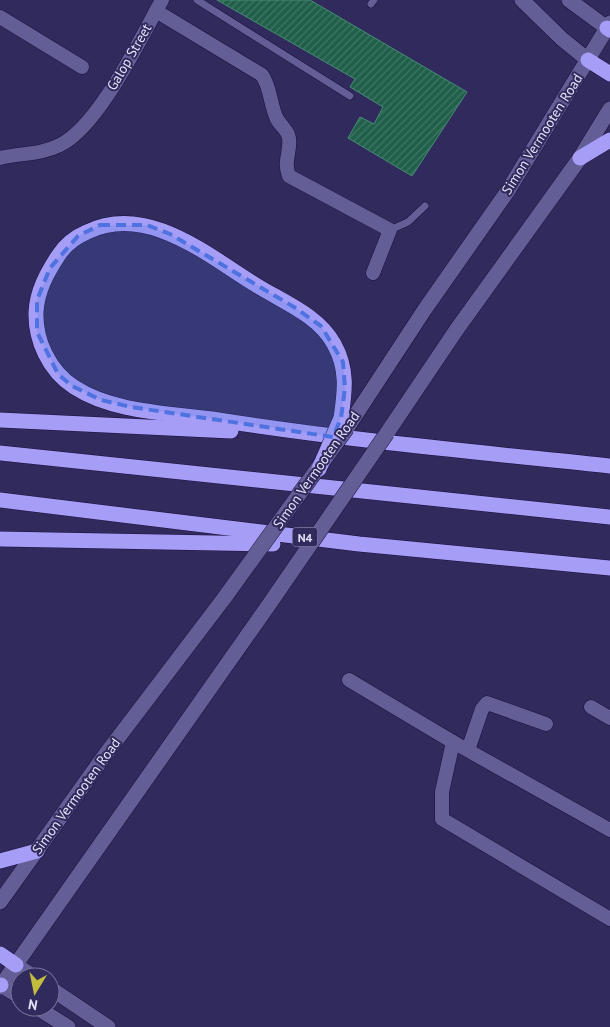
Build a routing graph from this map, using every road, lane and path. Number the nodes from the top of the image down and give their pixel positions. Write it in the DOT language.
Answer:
graph roads {
  1 [pos="197,0"];
  2 [pos="522,0"];
  3 [pos="569,0"];
  4 [pos="159,5"];
  5 [pos="0,17"];
  6 [pos="609,27"];
  7 [pos="588,60"];
  8 [pos="82,67"];
  9 [pos="610,74"];
  10 [pos="350,96"];
  11 [pos="610,109"];
  12 [pos="610,140"];
  13 [pos="3,154"];
  14 [pos="580,158"];
  15 [pos="425,206"];
  16 [pos="390,230"];
  17 [pos="372,273"];
  18 [pos="0,420"];
  19 [pos="344,423"];
  20 [pos="315,435"];
  21 [pos="0,452"];
  22 [pos="610,466"];
  23 [pos="319,469"];
  24 [pos="0,500"];
  25 [pos="610,517"];
  26 [pos="0,539"];
  27 [pos="359,544"];
  28 [pos="610,568"];
  29 [pos="349,680"];
  30 [pos="591,707"];
  31 [pos="610,718"];
  32 [pos="546,724"];
  33 [pos="453,742"];
  34 [pos="468,750"];
  35 [pos="610,830"];
  36 [pos="37,851"];
  37 [pos="0,860"];
  38 [pos="0,902"];
  39 [pos="610,919"];
  40 [pos="0,954"];
  41 [pos="16,965"];
  42 [pos="19,967"];
  43 [pos="0,986"];
  44 [pos="60,995"];
  45 [pos="52,1017"];
  46 [pos="68,1027"];
  47 [pos="108,1027"];
  1 -- 10 [label="lane"];
  2 -- 7 [label="main road"];
  3 -- 6 [label="main road"];
  4 -- 13 [label="street, Galop Street"];
  4 -- 16 [label="street"];
  5 -- 8 [label="street"];
  6 -- 7 [label="main road, Simon Vermooten Road"];
  7 -- 9 [label="highway"];
  7 -- 19 [label="main road, Simon Vermooten Road"];
  11 -- 14 [label="main road"];
  12 -- 14 [label="highway"];
  14 -- 41 [label="main road, bridge"];
  15 -- 16 [label="lane"];
  16 -- 17 [label="street"];
  18 -- 20 [label="highway"];
  19 -- 20 [label="highway"];
  19 -- 23 [label="highway, bridge"];
  20 -- 22 [label="highway"];
  21 -- 25 [label="highway"];
  23 -- 36 [label="main road, Simon Vermooten Road, bridge"];
  24 -- 27 [label="highway, N4"];
  26 -- 27 [label="highway"];
  27 -- 28 [label="highway, N4"];
  29 -- 33 [label="street"];
  30 -- 31 [label="street"];
  32 -- 34 [label="street"];
  33 -- 34 [label="street"];
  33 -- 39 [label="street"];
  34 -- 35 [label="street"];
  36 -- 37 [label="highway"];
  36 -- 38 [label="main road, Simon Vermooten Road"];
  40 -- 41 [label="highway"];
  41 -- 42 [label="main road"];
  41 -- 43 [label="main road"];
  44 -- 47 [label="main road"];
  45 -- 46 [label="main road"];
}
